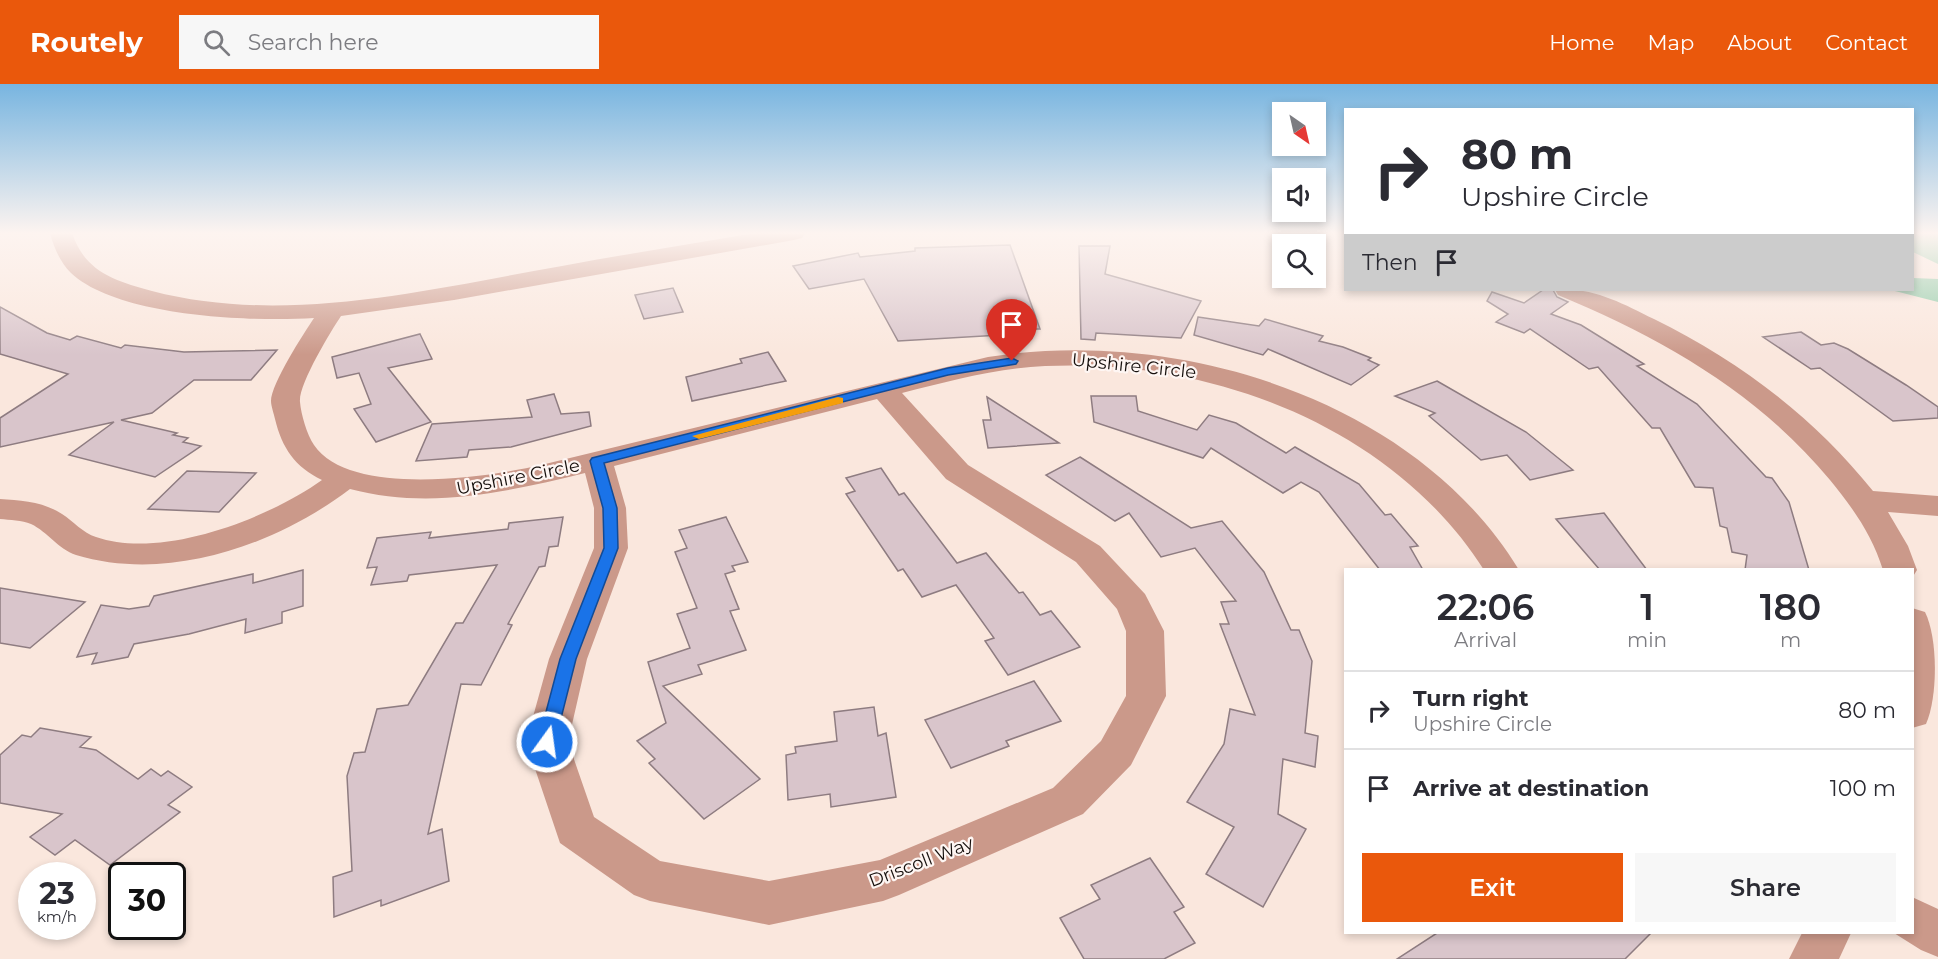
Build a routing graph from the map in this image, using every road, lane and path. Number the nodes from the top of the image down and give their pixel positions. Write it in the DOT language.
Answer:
graph roads {
  1 [pos="88,274"];
  2 [pos="558,274"];
  3 [pos="1569,291"];
  4 [pos="333,310"];
  5 [pos="884,390"];
  6 [pos="597,461"];
  7 [pos="345,478"];
  8 [pos="1863,500"];
  9 [pos="1938,506"];
  10 [pos="0,509"];
  11 [pos="1501,568"];
  12 [pos="1899,568"];
  13 [pos="1914,629"];
  14 [pos="1914,690"];
  15 [pos="1914,921"];
  16 [pos="1826,934"];
  17 [pos="1938,934"];
  18 [pos="1814,959"];
  1 -- 4 [label="street"];
  2 -- 4 [label="street"];
  3 -- 8 [label="street"];
  4 -- 7 [label="street, Upshire Circle"];
  5 -- 6 [label="street, Upshire Circle"];
  5 -- 6 [label="street, Driscoll Way"];
  5 -- 11 [label="street, Upshire Circle"];
  6 -- 7 [label="street, Upshire Circle"];
  7 -- 10 [label="street"];
  8 -- 9 [label="street"];
  8 -- 12 [label="street"];
  13 -- 14 [label="street"];
  15 -- 17 [label="street"];
  16 -- 18 [label="street"];
}
